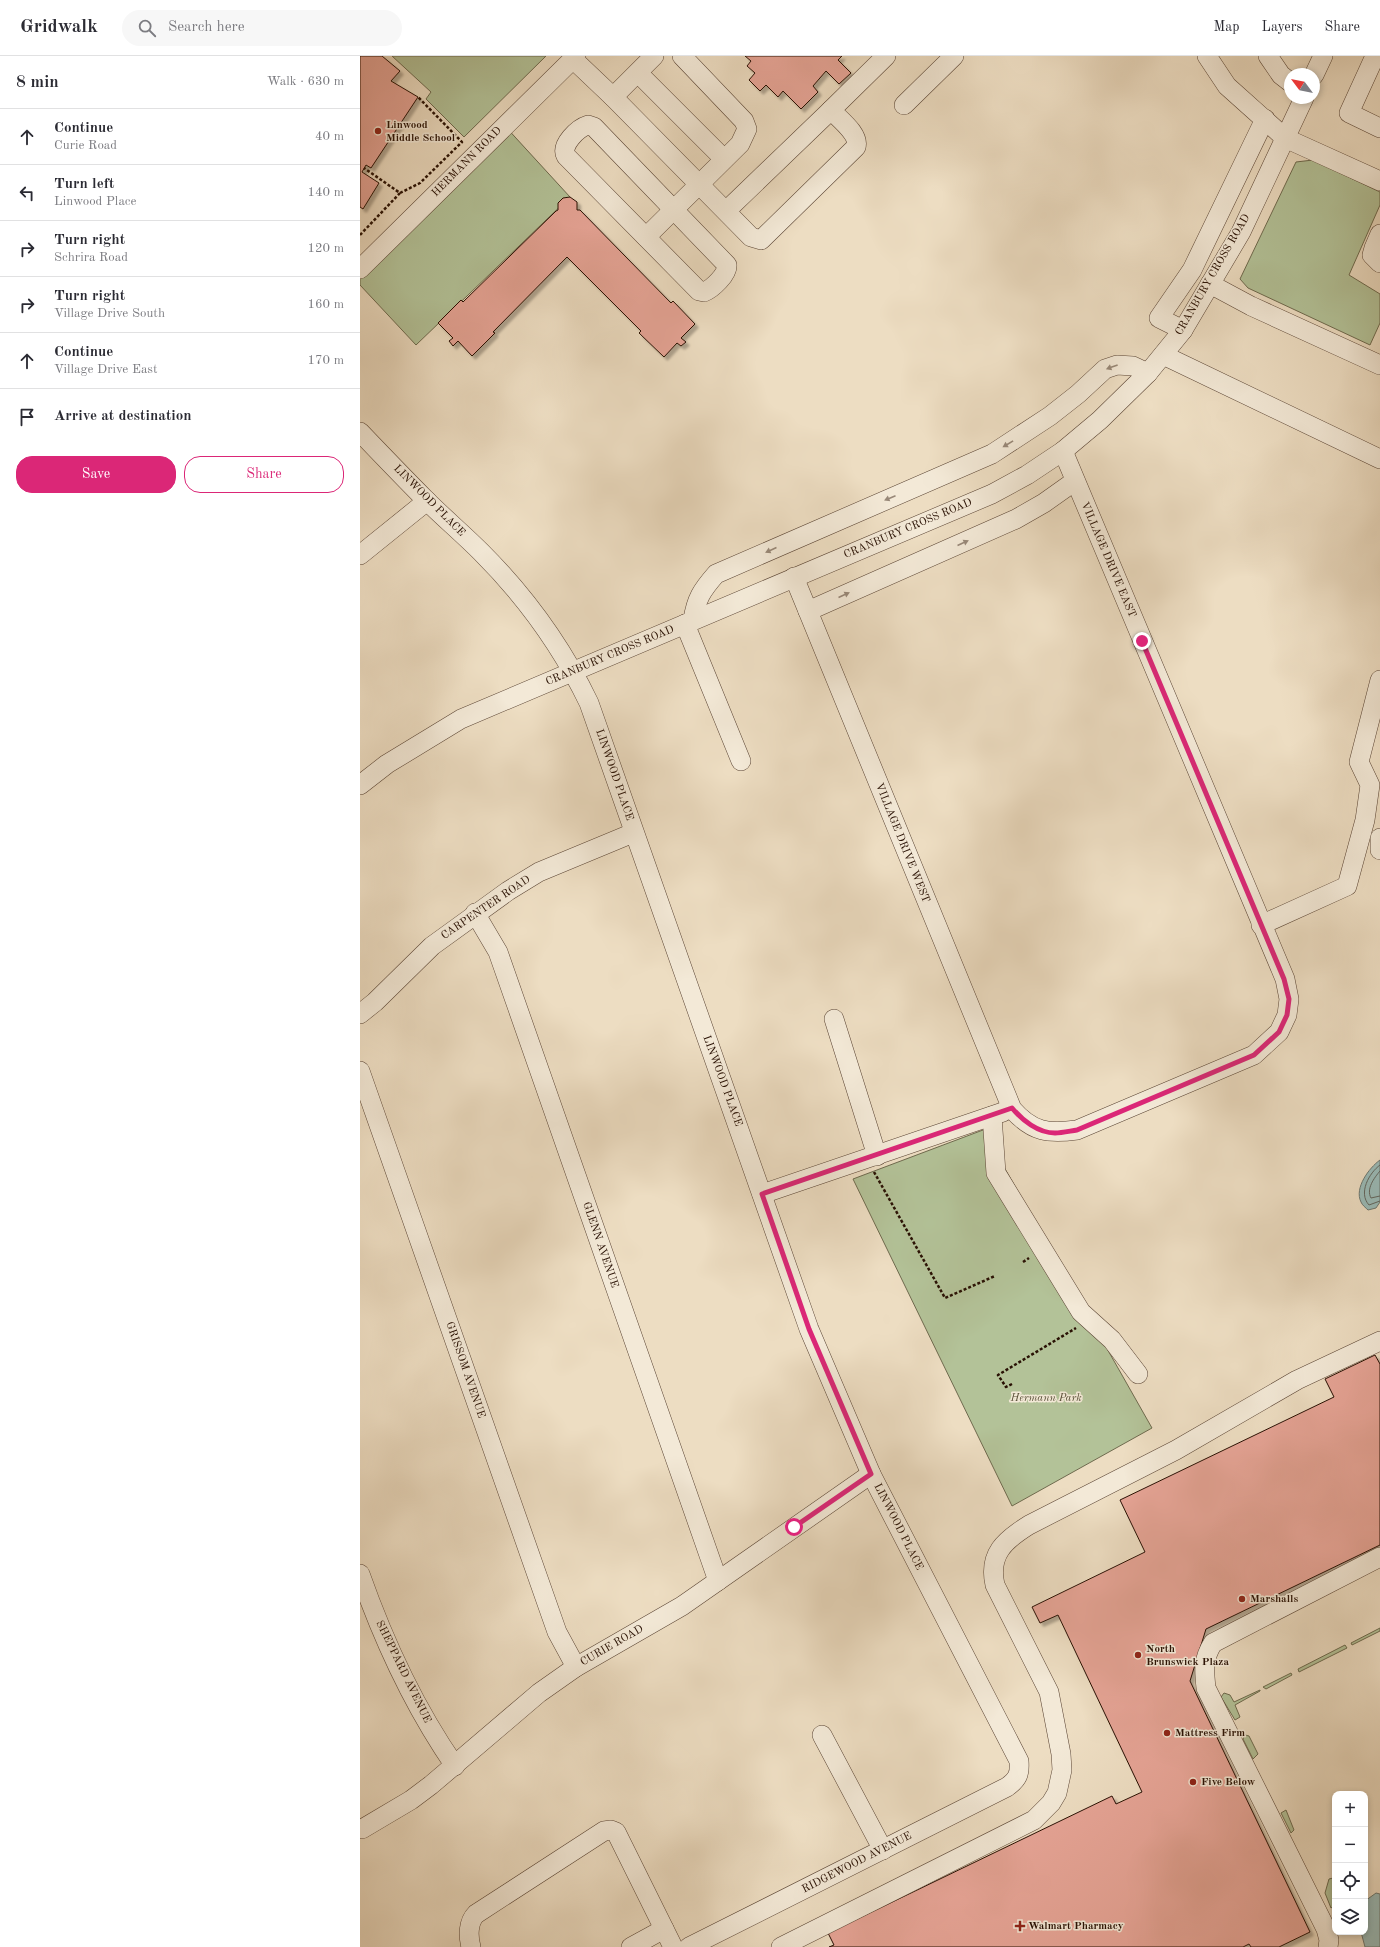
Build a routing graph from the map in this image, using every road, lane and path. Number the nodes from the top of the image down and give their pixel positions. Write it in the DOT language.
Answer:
graph roads {
  1 [pos="654,56"];
  2 [pos="682,56"];
  3 [pos="886,56"];
  4 [pos="954,56"];
  5 [pos="1207,56"];
  6 [pos="1268,56"];
  7 [pos="1323,56"];
  8 [pos="1375,56"];
  9 [pos="574,57"];
  10 [pos="1317,68"];
  11 [pos="638,72"];
  12 [pos="1284,77"];
  13 [pos="613,97"];
  14 [pos="418,98"];
  15 [pos="1301,104"];
  16 [pos="904,105"];
  17 [pos="831,110"];
  18 [pos="1265,119"];
  19 [pos="1379,125"];
  20 [pos="1285,138"];
  21 [pos="724,159"];
  22 [pos="364,168"];
  23 [pos="1380,181"];
  24 [pos="699,184"];
  25 [pos="400,193"];
  26 [pos="674,209"];
  27 [pos="726,211"];
  28 [pos="1380,234"];
  29 [pos="360,235"];
  30 [pos="646,237"];
  31 [pos="1380,263"];
  32 [pos="360,269"];
  33 [pos="1210,284"];
  34 [pos="1183,330"];
  35 [pos="1163,355"];
  36 [pos="1380,365"];
  37 [pos="1148,373"];
  38 [pos="360,432"];
  39 [pos="1063,451"];
  40 [pos="1380,459"];
  41 [pos="1075,481"];
  42 [pos="427,501"];
  43 [pos="360,555"];
  44 [pos="794,577"];
  45 [pos="808,611"];
  46 [pos="689,622"];
  47 [pos="574,671"];
  48 [pos="1380,680"];
  49 [pos="741,761"];
  50 [pos="360,785"];
  51 [pos="633,833"];
  52 [pos="1380,838"];
  53 [pos="1380,850"];
  54 [pos="475,913"];
  55 [pos="1262,925"];
  56 [pos="360,1014"];
  57 [pos="834,1019"];
  58 [pos="360,1071"];
  59 [pos="1012,1108"];
  60 [pos="992,1116"];
  61 [pos="879,1162"];
  62 [pos="762,1194"];
  63 [pos="995,1276"];
  64 [pos="1078,1326"];
  65 [pos="1380,1341"];
  66 [pos="1138,1374"];
  67 [pos="1012,1384"];
  68 [pos="871,1474"];
  69 [pos="1380,1557"];
  70 [pos="360,1574"];
  71 [pos="718,1581"];
  72 [pos="576,1667"];
  73 [pos="822,1734"];
  74 [pos="455,1766"];
  75 [pos="1019,1774"];
  76 [pos="362,1829"];
  77 [pos="883,1850"];
  78 [pos="664,1929"];
  79 [pos="471,1947"];
  80 [pos="631,1947"];
  81 [pos="673,1947"];
  82 [pos="689,1947"];
  83 [pos="782,1947"];
  84 [pos="1328,1947"];
  1 -- 11 [label="street"];
  2 -- 21 [label="street"];
  3 -- 17 [label="street"];
  4 -- 16 [label="street"];
  5 -- 18 [label="street"];
  6 -- 12 [label="street"];
  7 -- 10 [label="street"];
  8 -- 19 [label="street"];
  9 -- 13 [label="street"];
  9 -- 32 [label="street, HERMANN ROAD"];
  11 -- 13 [label="street"];
  11 -- 21 [label="street"];
  13 -- 24 [label="street"];
  14 -- 25 [label="path"];
  15 -- 20 [label="street, CRANBURY CROSS ROAD"];
  17 -- 27 [label="street"];
  17 -- 27 [label="street"];
  18 -- 20 [label="street"];
  18 -- 34 [label="street"];
  20 -- 23 [label="street"];
  20 -- 33 [label="street, CRANBURY CROSS ROAD"];
  21 -- 24 [label="street"];
  22 -- 25 [label="path"];
  24 -- 26 [label="street"];
  24 -- 27 [label="street"];
  25 -- 29 [label="path"];
  26 -- 30 [label="street"];
  26 -- 30 [label="street"];
  26 -- 30 [label="street"];
  28 -- 31 [label="street"];
  33 -- 34 [label="street, CRANBURY CROSS ROAD"];
  33 -- 36 [label="street"];
  34 -- 35 [label="street, CRANBURY CROSS ROAD"];
  35 -- 37 [label="street, CRANBURY CROSS ROAD"];
  35 -- 40 [label="street"];
  37 -- 39 [label="street, CRANBURY CROSS ROAD"];
  37 -- 46 [label="street, one-way"];
  38 -- 42 [label="street, LINWOOD PLACE"];
  39 -- 41 [label="street, VILLAGE DRIVE EAST"];
  39 -- 44 [label="street, CRANBURY CROSS ROAD"];
  45 -- 41 [label="street, one-way"];
  41 -- 55 [label="street, VILLAGE DRIVE EAST"];
  42 -- 43 [label="street"];
  42 -- 47 [label="street, LINWOOD PLACE"];
  44 -- 45 [label="street, VILLAGE DRIVE WEST"];
  44 -- 46 [label="street, CRANBURY CROSS ROAD"];
  45 -- 59 [label="street, VILLAGE DRIVE WEST"];
  46 -- 47 [label="street, CRANBURY CROSS ROAD"];
  46 -- 49 [label="street"];
  47 -- 50 [label="street, CRANBURY CROSS ROAD"];
  47 -- 51 [label="street, LINWOOD PLACE"];
  48 -- 55 [label="street"];
  51 -- 54 [label="street, CARPENTER ROAD"];
  51 -- 62 [label="street, LINWOOD PLACE"];
  52 -- 53 [label="street"];
  54 -- 56 [label="street, CARPENTER ROAD"];
  54 -- 71 [label="street, GLENN AVENUE"];
  55 -- 59 [label="street, VILLAGE DRIVE EAST"];
  57 -- 61 [label="street"];
  58 -- 72 [label="street, GRISSOM AVENUE"];
  59 -- 60 [label="street"];
  60 -- 61 [label="street"];
  60 -- 66 [label="street"];
  61 -- 62 [label="street"];
  61 -- 63 [label="path"];
  62 -- 68 [label="street, LINWOOD PLACE"];
  64 -- 67 [label="path"];
  65 -- 83 [label="street"];
  68 -- 71 [label="street, CURIE ROAD"];
  68 -- 75 [label="street, LINWOOD PLACE"];
  69 -- 84 [label="street"];
  70 -- 74 [label="street, SHEPPARD AVENUE"];
  71 -- 72 [label="street, CURIE ROAD"];
  72 -- 74 [label="street, CURIE ROAD"];
  73 -- 77 [label="street"];
  74 -- 76 [label="street, CURIE ROAD"];
  75 -- 77 [label="street, RIDGEWOOD AVENUE"];
  77 -- 82 [label="street, RIDGEWOOD AVENUE"];
  78 -- 79 [label="street"];
  78 -- 80 [label="street"];
  78 -- 81 [label="street"];
}
